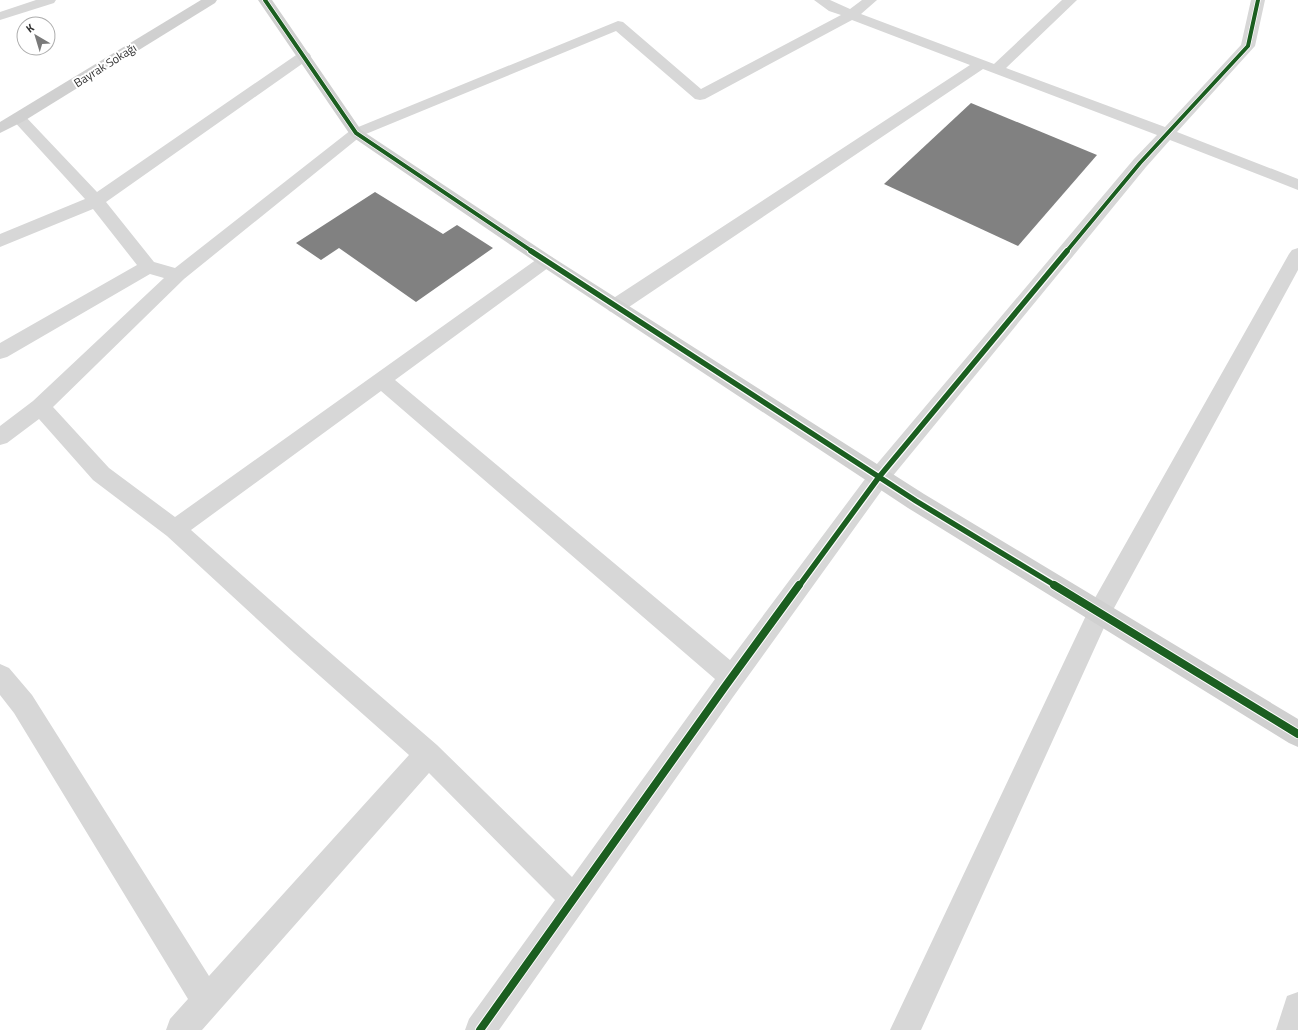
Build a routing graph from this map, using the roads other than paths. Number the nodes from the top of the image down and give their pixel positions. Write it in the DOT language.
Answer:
graph roads {
  1 [pos="50,0"];
  2 [pos="210,0"];
  3 [pos="265,0"];
  4 [pos="821,0"];
  5 [pos="870,0"];
  6 [pos="1070,0"];
  7 [pos="1258,0"];
  8 [pos="851,15"];
  9 [pos="0,16"];
  10 [pos="304,56"];
  11 [pos="981,64"];
  12 [pos="996,70"];
  13 [pos="19,118"];
  14 [pos="0,128"];
  15 [pos="356,133"];
  16 [pos="1167,134"];
  17 [pos="1298,185"];
  18 [pos="96,201"];
  19 [pos="0,241"];
  20 [pos="1298,254"];
  21 [pos="546,261"];
  22 [pos="148,267"];
  23 [pos="178,275"];
  24 [pos="616,306"];
  25 [pos="0,352"];
  26 [pos="382,380"];
  27 [pos="40,407"];
  28 [pos="0,437"];
  29 [pos="879,477"];
  30 [pos="175,529"];
  31 [pos="1099,613"];
  32 [pos="0,676"];
  33 [pos="732,678"];
  34 [pos="1298,733"];
  35 [pos="428,754"];
  36 [pos="574,898"];
  37 [pos="207,1001"];
  38 [pos="1298,1007"];
  39 [pos="182,1030"];
  40 [pos="480,1030"];
  41 [pos="904,1030"];
  42 [pos="1291,1030"];
  1 -- 9 [label="street"];
  2 -- 13 [label="street, Bayrak Sokağı"];
  3 -- 10 [label="street"];
  4 -- 8 [label="street"];
  5 -- 8 [label="street"];
  6 -- 12 [label="street"];
  7 -- 16 [label="street"];
  8 -- 11 [label="street"];
  8 -- 15 [label="street"];
  10 -- 15 [label="street"];
  10 -- 18 [label="street"];
  11 -- 12 [label="street"];
  11 -- 24 [label="street"];
  12 -- 16 [label="street"];
  13 -- 14 [label="street, Bayrak Sokağı"];
  13 -- 18 [label="street"];
  15 -- 21 [label="street"];
  15 -- 23 [label="street"];
  16 -- 17 [label="street"];
  16 -- 29 [label="street"];
  18 -- 19 [label="street"];
  18 -- 22 [label="street"];
  20 -- 31 [label="street"];
  21 -- 24 [label="street"];
  21 -- 26 [label="street"];
  22 -- 23 [label="street"];
  22 -- 25 [label="street"];
  23 -- 27 [label="street"];
  24 -- 29 [label="street"];
  26 -- 30 [label="street"];
  26 -- 33 [label="street"];
  27 -- 28 [label="street"];
  27 -- 30 [label="street"];
  29 -- 31 [label="street"];
  29 -- 33 [label="street"];
  30 -- 35 [label="street"];
  31 -- 34 [label="street"];
  31 -- 41 [label="street"];
  32 -- 37 [label="street"];
  33 -- 36 [label="street"];
  35 -- 36 [label="street"];
  35 -- 37 [label="street"];
  36 -- 40 [label="street"];
  37 -- 39 [label="street"];
  38 -- 42 [label="street"];
}
